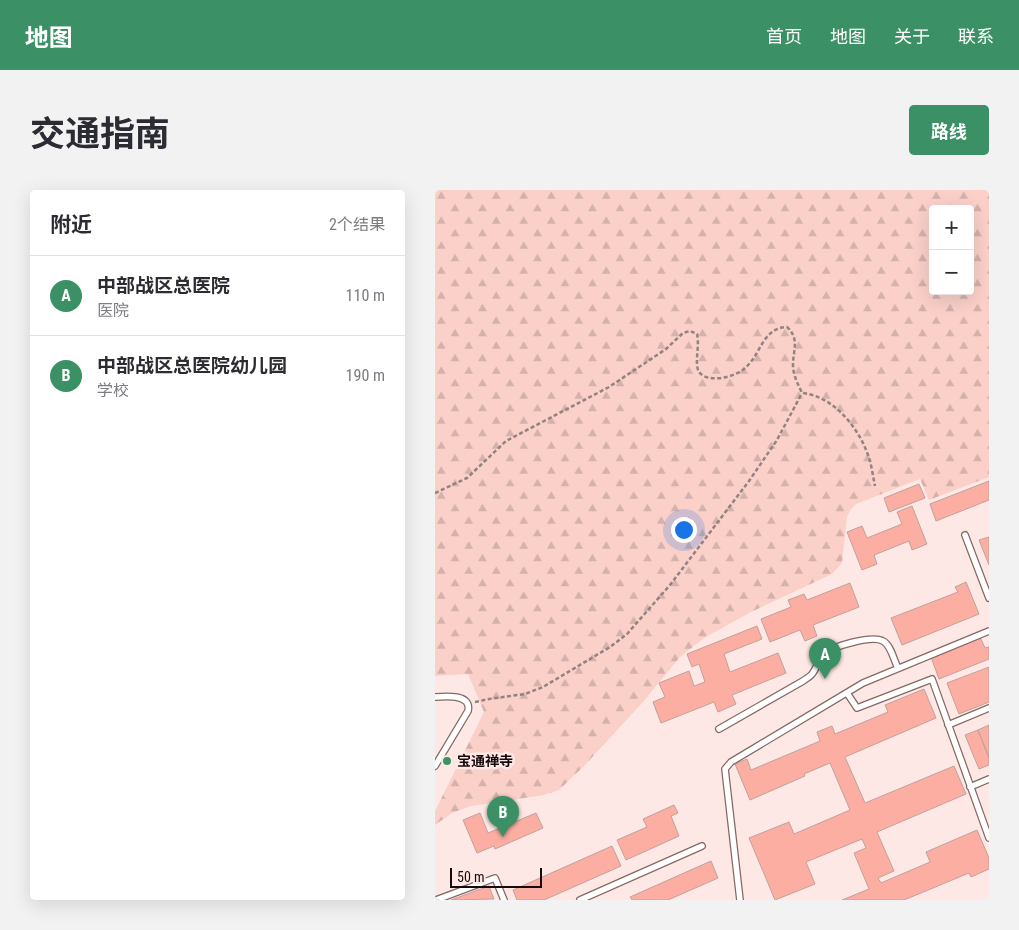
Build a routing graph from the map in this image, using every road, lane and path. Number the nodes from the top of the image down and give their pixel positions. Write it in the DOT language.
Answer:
graph roads {
  1 [pos="802,393"];
  2 [pos="875,486"];
  3 [pos="435,493"];
  4 [pos="965,535"];
  5 [pos="989,598"];
  6 [pos="989,631"];
  7 [pos="898,668"];
  8 [pos="847,693"];
  9 [pos="435,697"];
  10 [pos="469,704"];
  11 [pos="989,708"];
  12 [pos="948,725"];
  13 [pos="719,729"];
  14 [pos="435,766"];
  15 [pos="989,780"];
  16 [pos="970,787"];
  17 [pos="989,838"];
  18 [pos="702,846"];
  19 [pos="435,900"];
  20 [pos="504,900"];
  21 [pos="580,900"];
  22 [pos="740,900"];
  1 -- 2 [label="path"];
  1 -- 3 [label="path"];
  1 -- 10 [label="path"];
  4 -- 5 [label="lane"];
  6 -- 7 [label="lane"];
  7 -- 8 [label="lane"];
  7 -- 13 [label="lane"];
  8 -- 12 [label="lane"];
  8 -- 22 [label="lane"];
  9 -- 10 [label="lane"];
  10 -- 14 [label="lane"];
  11 -- 12 [label="lane"];
  12 -- 16 [label="lane"];
  15 -- 16 [label="lane"];
  16 -- 17 [label="lane"];
  18 -- 21 [label="lane"];
  19 -- 20 [label="lane"];
}
